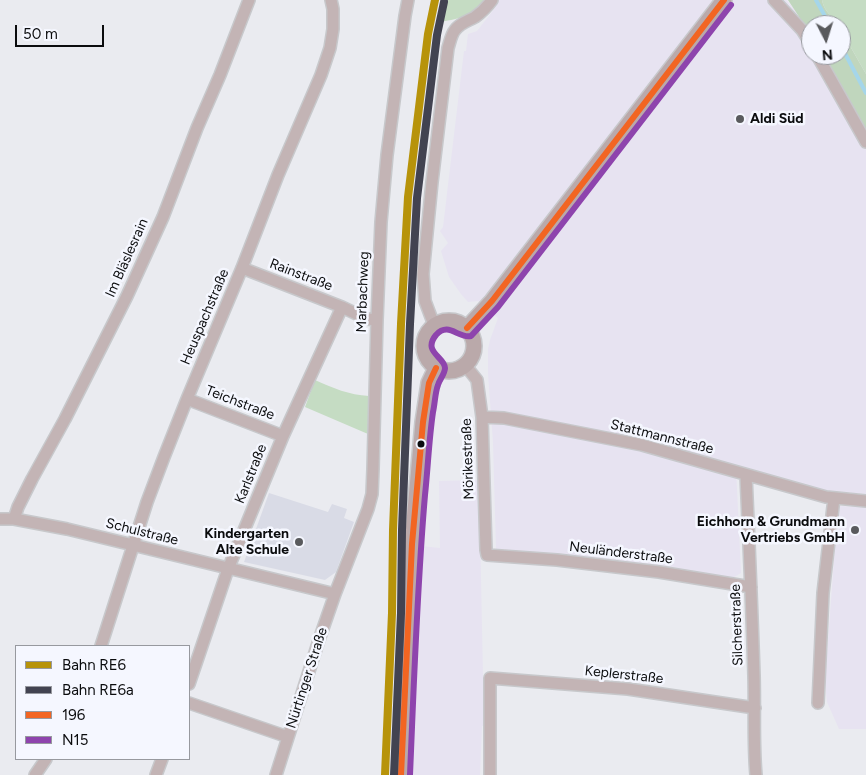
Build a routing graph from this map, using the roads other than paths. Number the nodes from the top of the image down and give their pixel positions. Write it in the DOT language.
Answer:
graph roads {
  1 [pos="249,0"];
  2 [pos="331,0"];
  3 [pos="408,0"];
  4 [pos="492,0"];
  5 [pos="724,0"];
  6 [pos="774,0"];
  7 [pos="801,29"];
  8 [pos="823,65"];
  9 [pos="866,142"];
  10 [pos="242,268"];
  11 [pos="342,307"];
  12 [pos="377,320"];
  13 [pos="434,325"];
  14 [pos="467,328"];
  15 [pos="465,365"];
  16 [pos="436,368"];
  17 [pos="187,399"];
  18 [pos="482,417"];
  19 [pos="283,436"];
  20 [pos="746,475"];
  21 [pos="834,498"];
  22 [pos="866,501"];
  23 [pos="0,519"];
  24 [pos="14,519"];
  25 [pos="134,546"];
  26 [pos="487,555"];
  27 [pos="228,569"];
  28 [pos="341,582"];
  29 [pos="751,587"];
  30 [pos="335,594"];
  31 [pos="101,645"];
  32 [pos="190,681"];
  33 [pos="190,703"];
  34 [pos="818,703"];
  35 [pos="755,708"];
  36 [pos="288,737"];
  37 [pos="45,760"];
  38 [pos="162,760"];
  39 [pos="35,775"];
  40 [pos="156,775"];
  41 [pos="276,775"];
  42 [pos="402,775"];
  43 [pos="490,775"];
  44 [pos="756,775"];
  1 -- 24 [label="street, Im Bläslesrain"];
  2 -- 10 [label="street, Heuspachstraße"];
  3 -- 12 [label="street, Marbachweg"];
  4 -- 13 [label="street"];
  5 -- 14 [label="main road"];
  6 -- 7 [label="street"];
  8 -- 9 [label="street"];
  10 -- 11 [label="street, Rainstraße"];
  10 -- 17 [label="street, Heuspachstraße"];
  11 -- 12 [label="street, Rainstraße"];
  11 -- 19 [label="street, Karlstraße"];
  12 -- 28 [label="street, Marbachweg"];
  13 -- 14 [label="main road"];
  13 -- 16 [label="main road"];
  14 -- 15 [label="main road"];
  15 -- 16 [label="main road"];
  15 -- 18 [label="street, Mörikestraße"];
  16 -- 42 [label="main road"];
  17 -- 19 [label="street, Teichstraße"];
  17 -- 25 [label="street, Heuspachstraße"];
  18 -- 20 [label="street, Stattmannstraße"];
  18 -- 26 [label="street, Mörikestraße"];
  19 -- 27 [label="street, Karlstraße"];
  20 -- 21 [label="street, Stattmannstraße"];
  20 -- 29 [label="street, Silcherstraße"];
  21 -- 22 [label="street, Stattmannstraße"];
  21 -- 34 [label="street"];
  23 -- 24 [label="street, Schulstraße"];
  24 -- 25 [label="street, Schulstraße"];
  25 -- 27 [label="street, Schulstraße"];
  25 -- 31 [label="street, Heuspachstraße"];
  26 -- 29 [label="street, Neuländerstraße"];
  27 -- 30 [label="street, Schulstraße"];
  27 -- 32 [label="street, Karlstraße"];
  28 -- 30 [label="street, Nürtinger Straße"];
  29 -- 35 [label="street, Silcherstraße"];
  30 -- 36 [label="street, Nürtinger Straße"];
  33 -- 36 [label="street"];
  35 -- 43 [label="street, Keplerstraße"];
  35 -- 44 [label="street, Silcherstraße"];
  36 -- 41 [label="street, Nürtinger Straße"];
  37 -- 39 [label="street"];
  38 -- 40 [label="street"];
}
